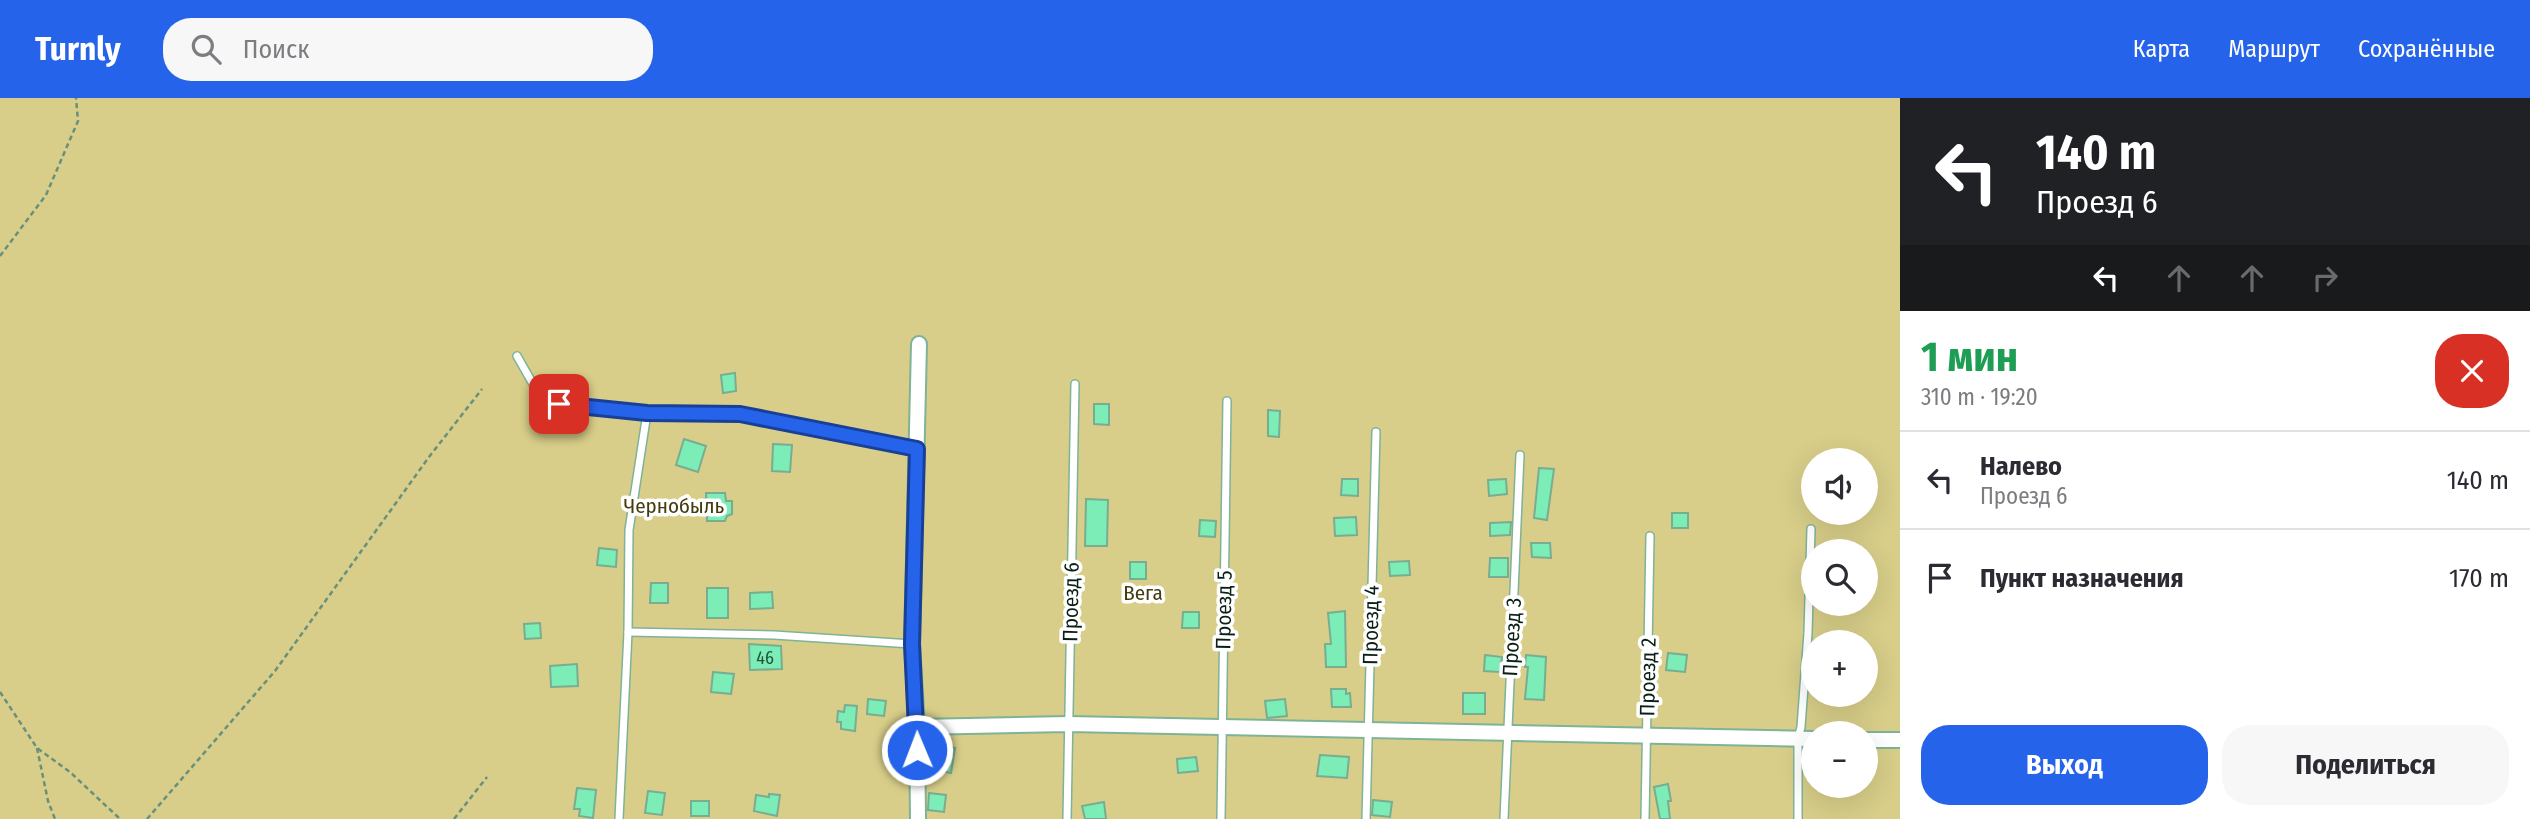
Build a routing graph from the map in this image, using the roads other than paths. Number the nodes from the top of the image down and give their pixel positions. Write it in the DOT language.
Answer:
graph roads {
  1 [pos="919,344"];
  2 [pos="517,356"];
  3 [pos="1075,384"];
  4 [pos="1227,401"];
  5 [pos="647,413"];
  6 [pos="1376,432"];
  7 [pos="917,449"];
  8 [pos="1520,455"];
  9 [pos="1811,529"];
  10 [pos="1650,536"];
  11 [pos="628,632"];
  12 [pos="912,644"];
  13 [pos="1801,721"];
  14 [pos="1068,724"];
  15 [pos="917,727"];
  16 [pos="1222,727"];
  17 [pos="1369,730"];
  18 [pos="1508,732"];
  19 [pos="1647,735"];
  20 [pos="1801,738"];
  21 [pos="1878,740"];
  22 [pos="1900,740"];
  23 [pos="1801,789"];
  24 [pos="620,819"];
  25 [pos="918,819"];
  26 [pos="1067,819"];
  27 [pos="1221,819"];
  28 [pos="1366,819"];
  29 [pos="1504,819"];
  30 [pos="1645,819"];
  31 [pos="1798,819"];
  1 -- 7 [label="street"];
  2 -- 5 [label="lane"];
  3 -- 14 [label="lane, Проезд 6"];
  4 -- 16 [label="lane, Проезд 5"];
  5 -- 7 [label="lane"];
  5 -- 11 [label="lane"];
  6 -- 17 [label="lane, Проезд 4"];
  7 -- 12 [label="street"];
  8 -- 18 [label="lane, Проезд 3"];
  9 -- 13 [label="lane"];
  10 -- 19 [label="lane, Проезд 2"];
  11 -- 12 [label="lane"];
  11 -- 24 [label="lane"];
  12 -- 15 [label="street"];
  14 -- 15 [label="street"];
  14 -- 16 [label="street"];
  14 -- 26 [label="lane, Проезд 6"];
  15 -- 25 [label="street"];
  16 -- 17 [label="street"];
  16 -- 27 [label="lane, Проезд 5"];
  17 -- 18 [label="street"];
  17 -- 28 [label="lane, Проезд 4"];
  18 -- 19 [label="street"];
  18 -- 29 [label="lane, Проезд 3"];
  19 -- 20 [label="street"];
  19 -- 30 [label="lane, Проезд 2"];
  21 -- 22 [label="street"];
  23 -- 31 [label="lane"];
}
